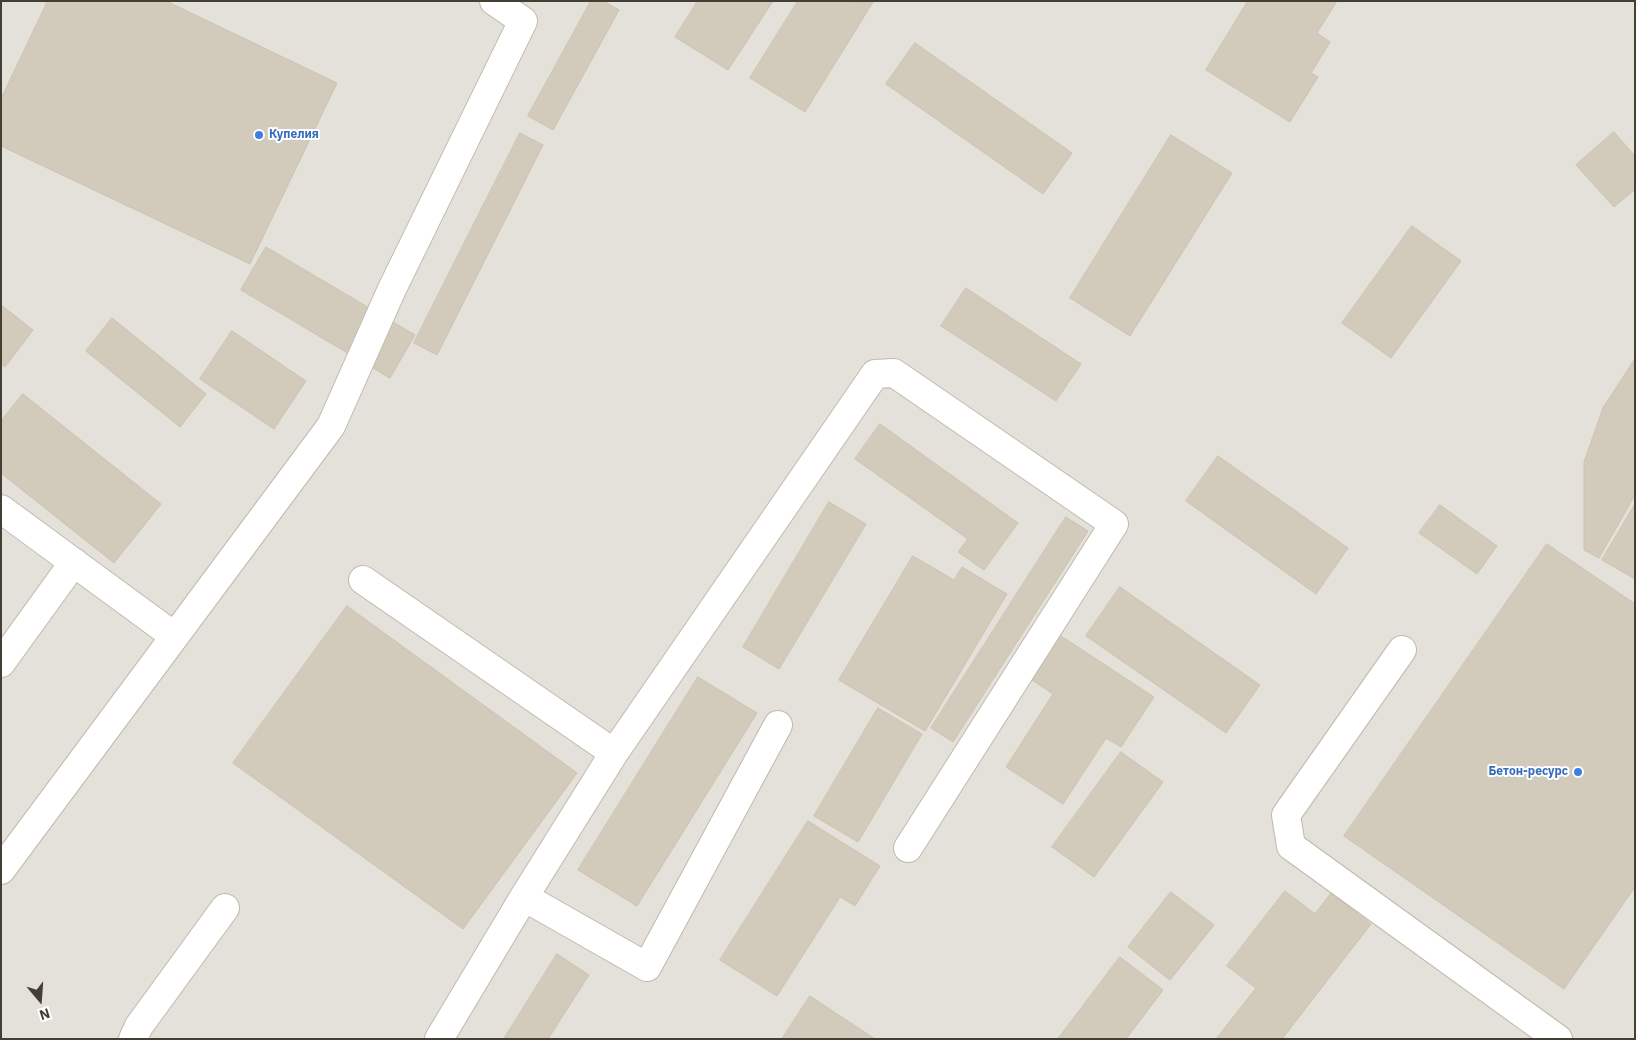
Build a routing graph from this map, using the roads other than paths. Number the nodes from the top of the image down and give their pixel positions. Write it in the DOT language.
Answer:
graph roads {
  1 [pos="494,1"];
  2 [pos="1,509"];
  3 [pos="74,562"];
  4 [pos="363,580"];
  5 [pos="174,636"];
  6 [pos="1402,650"];
  7 [pos="1,663"];
  8 [pos="778,725"];
  9 [pos="614,754"];
  10 [pos="908,848"];
  11 [pos="1,870"];
  12 [pos="524,897"];
  13 [pos="225,908"];
  14 [pos="133,1039"];
  15 [pos="439,1039"];
  16 [pos="1558,1039"];
  1 -- 5 [label="lane"];
  2 -- 3 [label="lane"];
  3 -- 5 [label="lane"];
  3 -- 7 [label="lane"];
  4 -- 9 [label="lane"];
  5 -- 11 [label="lane"];
  6 -- 16 [label="lane"];
  8 -- 12 [label="lane"];
  9 -- 10 [label="lane"];
  9 -- 12 [label="lane"];
  12 -- 15 [label="lane"];
  13 -- 14 [label="lane"];
}
